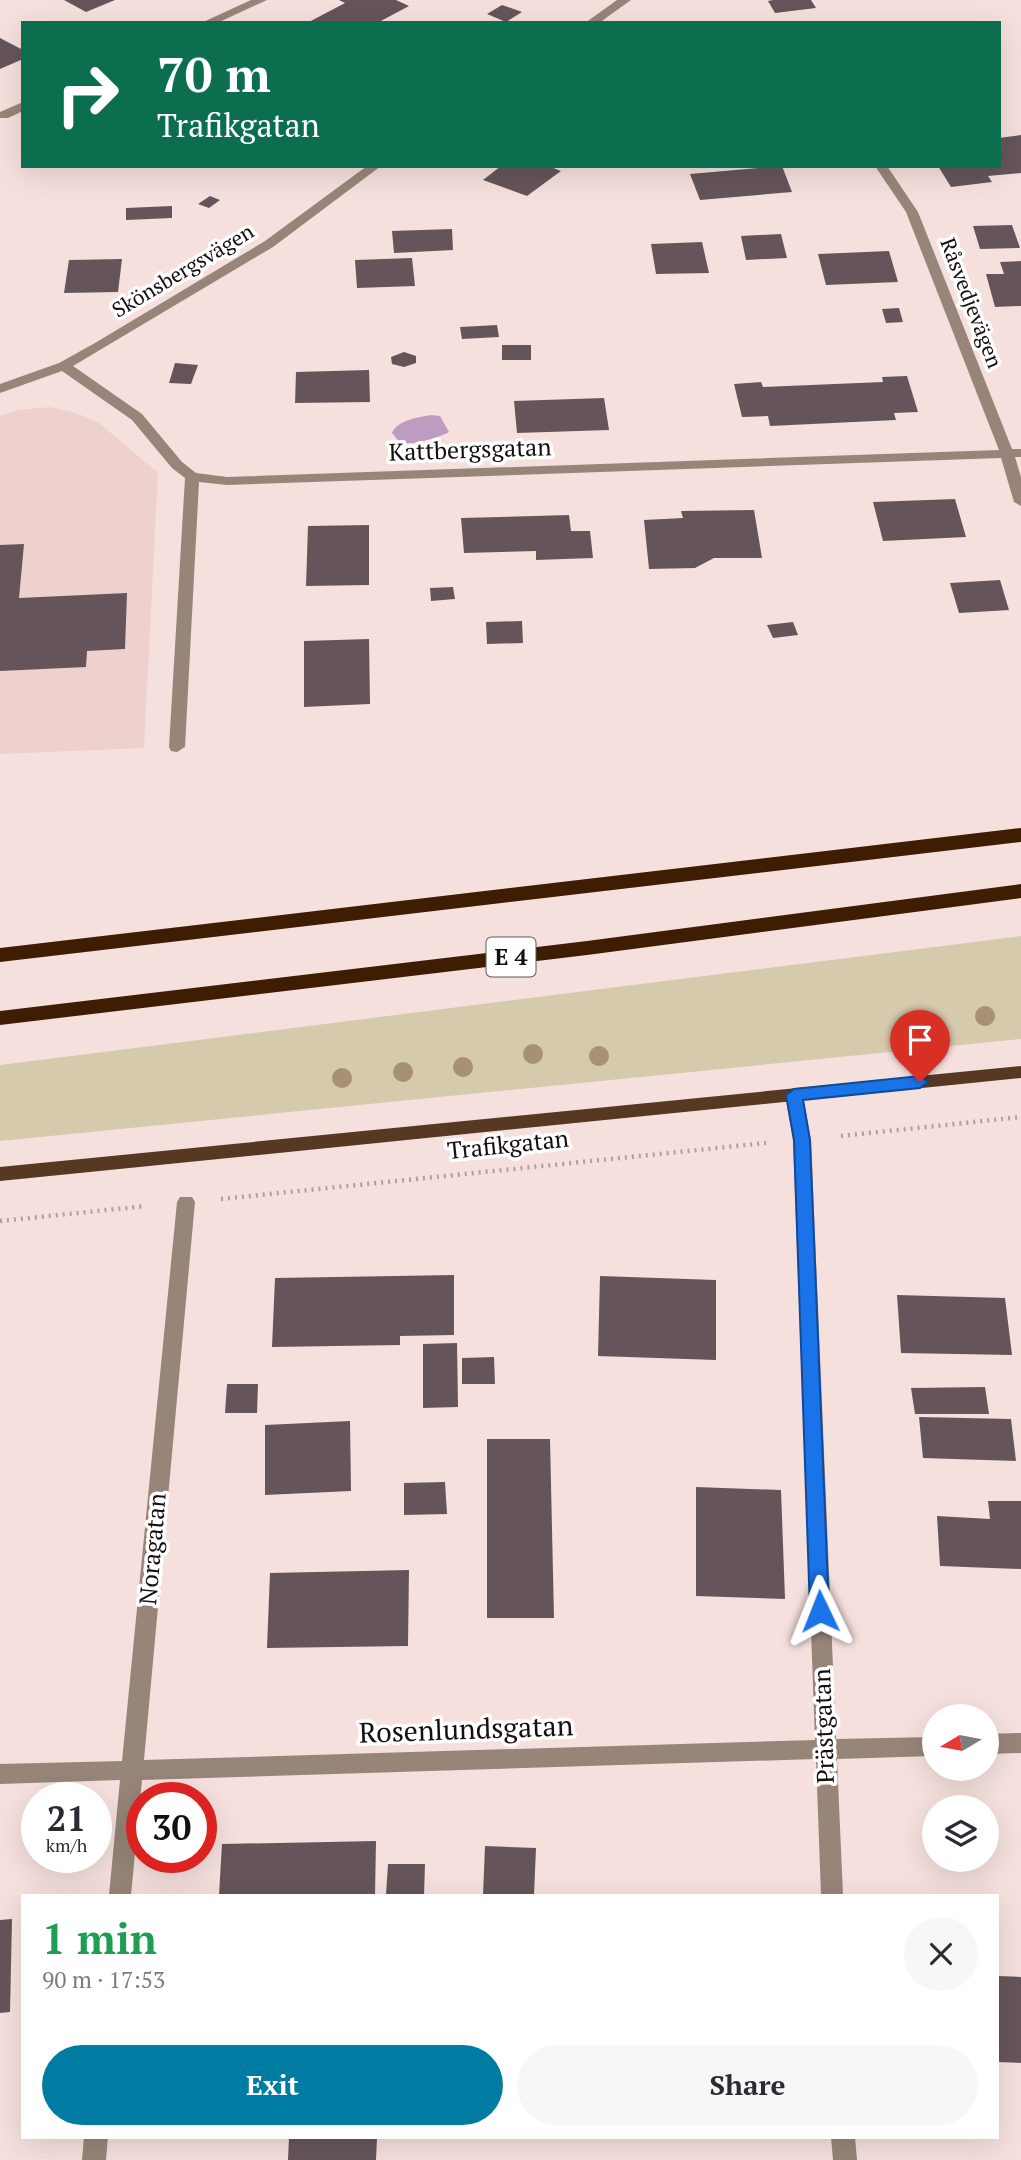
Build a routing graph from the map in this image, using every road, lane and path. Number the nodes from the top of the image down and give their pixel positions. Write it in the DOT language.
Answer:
graph roads {
  1 [pos="261,0"];
  2 [pos="625,0"];
  3 [pos="594,20"];
  4 [pos="212,21"];
  5 [pos="21,107"];
  6 [pos="4,115"];
  7 [pos="371,168"];
  8 [pos="882,168"];
  9 [pos="64,366"];
  10 [pos="0,389"];
  11 [pos="1014,453"];
  12 [pos="192,477"];
  13 [pos="1021,502"];
  14 [pos="177,747"];
  15 [pos="1021,835"];
  16 [pos="1021,891"];
  17 [pos="0,955"];
  18 [pos="0,1018"];
  19 [pos="1021,1072"];
  20 [pos="794,1095"];
  21 [pos="1021,1118"];
  22 [pos="802,1140"];
  23 [pos="0,1174"];
  24 [pos="186,1202"];
  25 [pos="0,1221"];
  26 [pos="1021,1743"];
  27 [pos="999,1744"];
  28 [pos="922,1746"];
  29 [pos="825,1749"];
  30 [pos="132,1768"];
  31 [pos="0,1774"];
  32 [pos="120,1894"];
  33 [pos="832,1894"];
  34 [pos="96,2139"];
  35 [pos="844,2139"];
  36 [pos="94,2160"];
  37 [pos="845,2160"];
  1 -- 4 [label="street"];
  2 -- 3 [label="street"];
  5 -- 6 [label="street"];
  7 -- 9 [label="street, Skönsbergsvägen"];
  8 -- 11 [label="street, Råsvedjevägen"];
  9 -- 10 [label="street, Skönsbergsvägen"];
  9 -- 12 [label="street"];
  11 -- 12 [label="street, Kattbergsgatan"];
  11 -- 13 [label="street, Råsvedjevägen"];
  12 -- 14 [label="street"];
  15 -- 17 [label="highway"];
  16 -- 18 [label="highway, E 4"];
  19 -- 20 [label="main road, Trafikgatan"];
  20 -- 22 [label="street, Prästgatan"];
  20 -- 23 [label="main road, Trafikgatan"];
  21 -- 22 [label="path, Trafikgatan"];
  22 -- 24 [label="path, Trafikgatan"];
  22 -- 29 [label="street, Prästgatan"];
  24 -- 25 [label="path, Trafikgatan"];
  24 -- 30 [label="street, Noragatan"];
  26 -- 27 [label="street"];
  28 -- 29 [label="street, Rosenlundsgatan"];
  29 -- 30 [label="street, Rosenlundsgatan"];
  29 -- 33 [label="street, Prästgatan"];
  30 -- 31 [label="street, Rosenlundsgatan"];
  30 -- 32 [label="street, Noragatan"];
  34 -- 36 [label="street"];
  35 -- 37 [label="street"];
}
